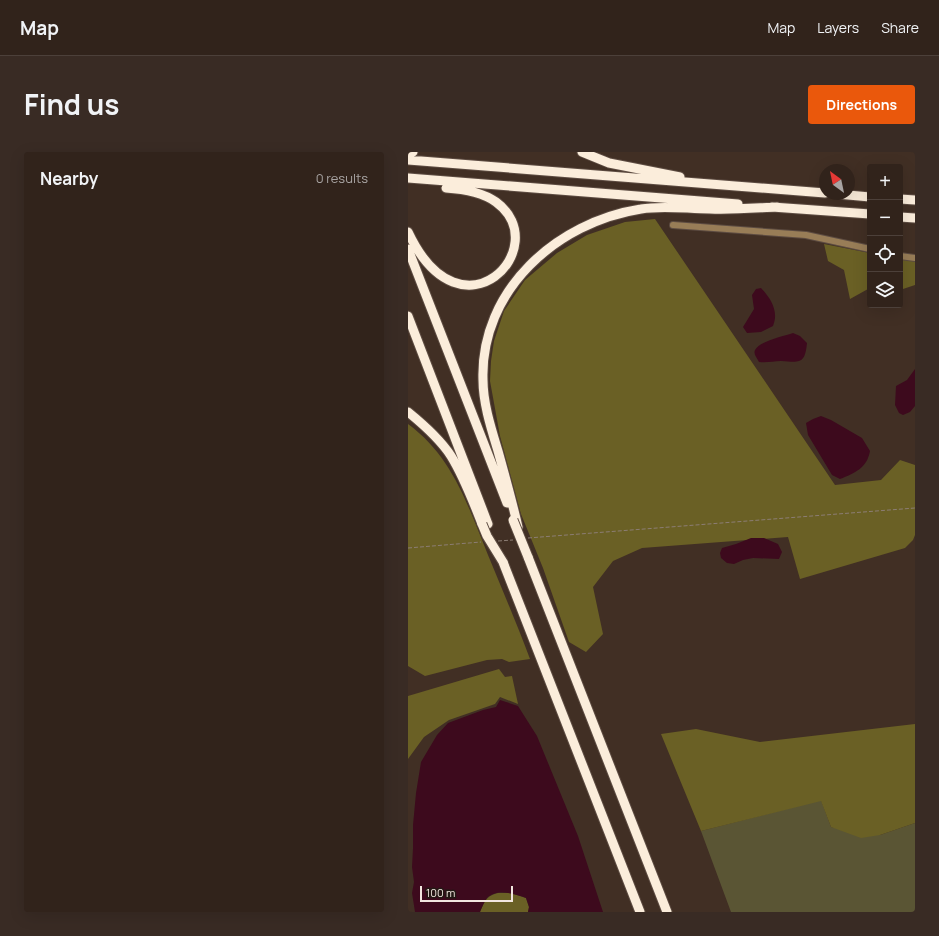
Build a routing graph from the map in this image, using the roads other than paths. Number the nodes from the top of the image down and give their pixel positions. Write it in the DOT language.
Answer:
graph roads {
  1 [pos="413,152"];
  2 [pos="582,152"];
  3 [pos="408,153"];
  4 [pos="408,160"];
  5 [pos="408,178"];
  6 [pos="424,180"];
  7 [pos="718,185"];
  8 [pos="819,193"];
  9 [pos="855,196"];
  10 [pos="867,197"];
  11 [pos="903,199"];
  12 [pos="915,200"];
  13 [pos="777,207"];
  14 [pos="867,214"];
  15 [pos="903,217"];
  16 [pos="915,218"];
  17 [pos="672,225"];
  18 [pos="408,232"];
  19 [pos="867,248"];
  20 [pos="408,249"];
  21 [pos="903,256"];
  22 [pos="915,258"];
  23 [pos="408,316"];
  24 [pos="408,412"];
  25 [pos="515,519"];
  26 [pos="485,524"];
  27 [pos="640,912"];
  28 [pos="667,912"];
  1 -- 3 [label="highway"];
  2 -- 7 [label="highway"];
  4 -- 7 [label="highway"];
  5 -- 6 [label="highway"];
  6 -- 13 [label="highway"];
  6 -- 18 [label="highway"];
  7 -- 8 [label="highway"];
  9 -- 10 [label="highway"];
  11 -- 12 [label="highway"];
  13 -- 14 [label="highway"];
  13 -- 25 [label="highway"];
  15 -- 16 [label="highway"];
  17 -- 19 [label="street"];
  20 -- 25 [label="highway"];
  21 -- 22 [label="street"];
  23 -- 26 [label="highway"];
  24 -- 26 [label="highway"];
  25 -- 28 [label="highway, bridge"];
  26 -- 27 [label="highway, bridge"];
}
